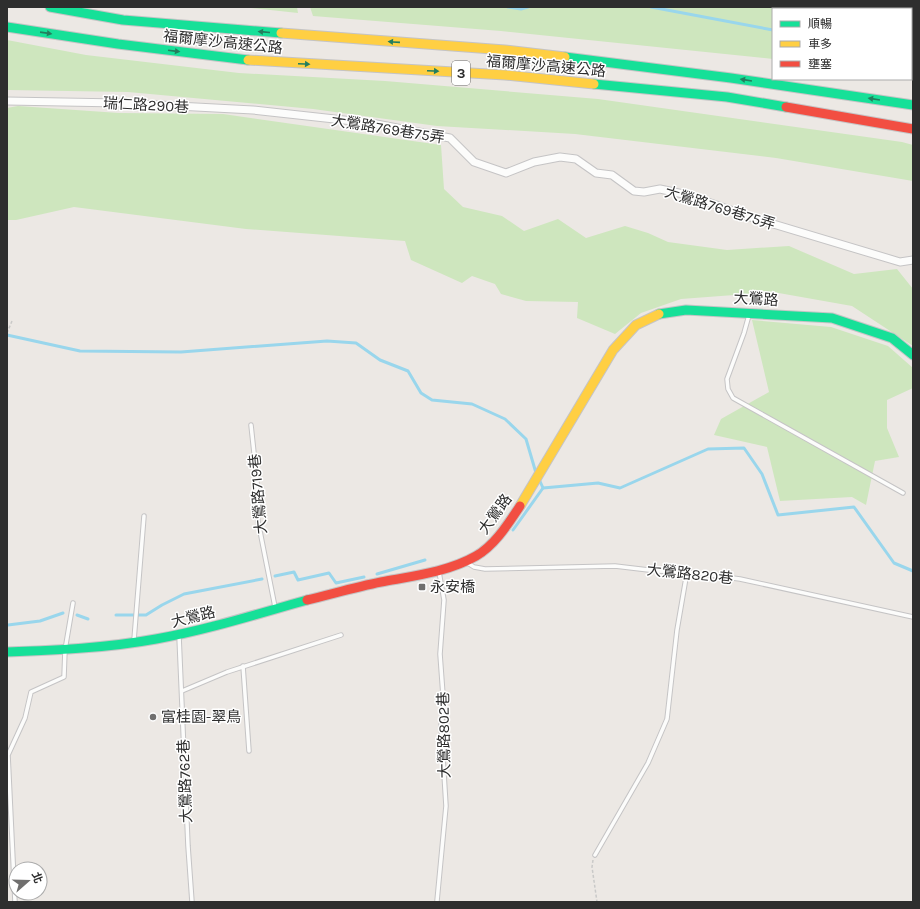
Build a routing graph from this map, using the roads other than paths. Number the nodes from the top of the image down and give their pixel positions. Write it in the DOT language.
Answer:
graph roads {
  1 [pos="50,7"];
  2 [pos="7,27"];
  3 [pos="7,101"];
  4 [pos="913,105"];
  5 [pos="284,114"];
  6 [pos="913,130"];
  7 [pos="913,260"];
  8 [pos="750,312"];
  9 [pos="913,355"];
  10 [pos="251,425"];
  11 [pos="903,493"];
  12 [pos="144,516"];
  13 [pos="466,562"];
  14 [pos="438,569"];
  15 [pos="687,572"];
  16 [pos="73,603"];
  17 [pos="276,610"];
  18 [pos="913,617"];
  19 [pos="179,635"];
  20 [pos="341,635"];
  21 [pos="133,644"];
  22 [pos="65,650"];
  23 [pos="7,652"];
  24 [pos="243,666"];
  25 [pos="182,691"];
  26 [pos="249,751"];
  27 [pos="594,855"];
  28 [pos="437,901"];
  29 [pos="15,902"];
  30 [pos="192,902"];
  4 -- 1 [label="main road, 福爾摩沙高速公路 / 3, one-way"];
  2 -- 6 [label="main road, 福爾摩沙高速公路 / 3, one-way"];
  3 -- 5 [label="street, 瑞仁路290巷"];
  5 -- 7 [label="street, 大鶯路769巷75弄"];
  8 -- 9 [label="main road, 大鶯路"];
  8 -- 11 [label="lane"];
  8 -- 13 [label="main road, 大鶯路"];
  10 -- 17 [label="lane, 大鶯路719巷"];
  12 -- 21 [label="lane"];
  13 -- 14 [label="main road, 大鶯路"];
  13 -- 15 [label="lane, 大鶯路820巷"];
  14 -- 17 [label="main road, 大鶯路"];
  14 -- 28 [label="lane, 大鶯路802巷"];
  15 -- 18 [label="lane, 大鶯路820巷"];
  15 -- 27 [label="lane"];
  16 -- 22 [label="lane"];
  17 -- 19 [label="main road, 大鶯路"];
  19 -- 21 [label="main road, 大鶯路"];
  19 -- 25 [label="lane, 大鶯路762巷"];
  20 -- 24 [label="lane"];
  21 -- 22 [label="main road, 大鶯路"];
  22 -- 23 [label="main road, 大鶯路"];
  22 -- 29 [label="lane"];
  24 -- 25 [label="lane"];
  24 -- 26 [label="lane"];
  25 -- 30 [label="lane, 大鶯路762巷"];
}
